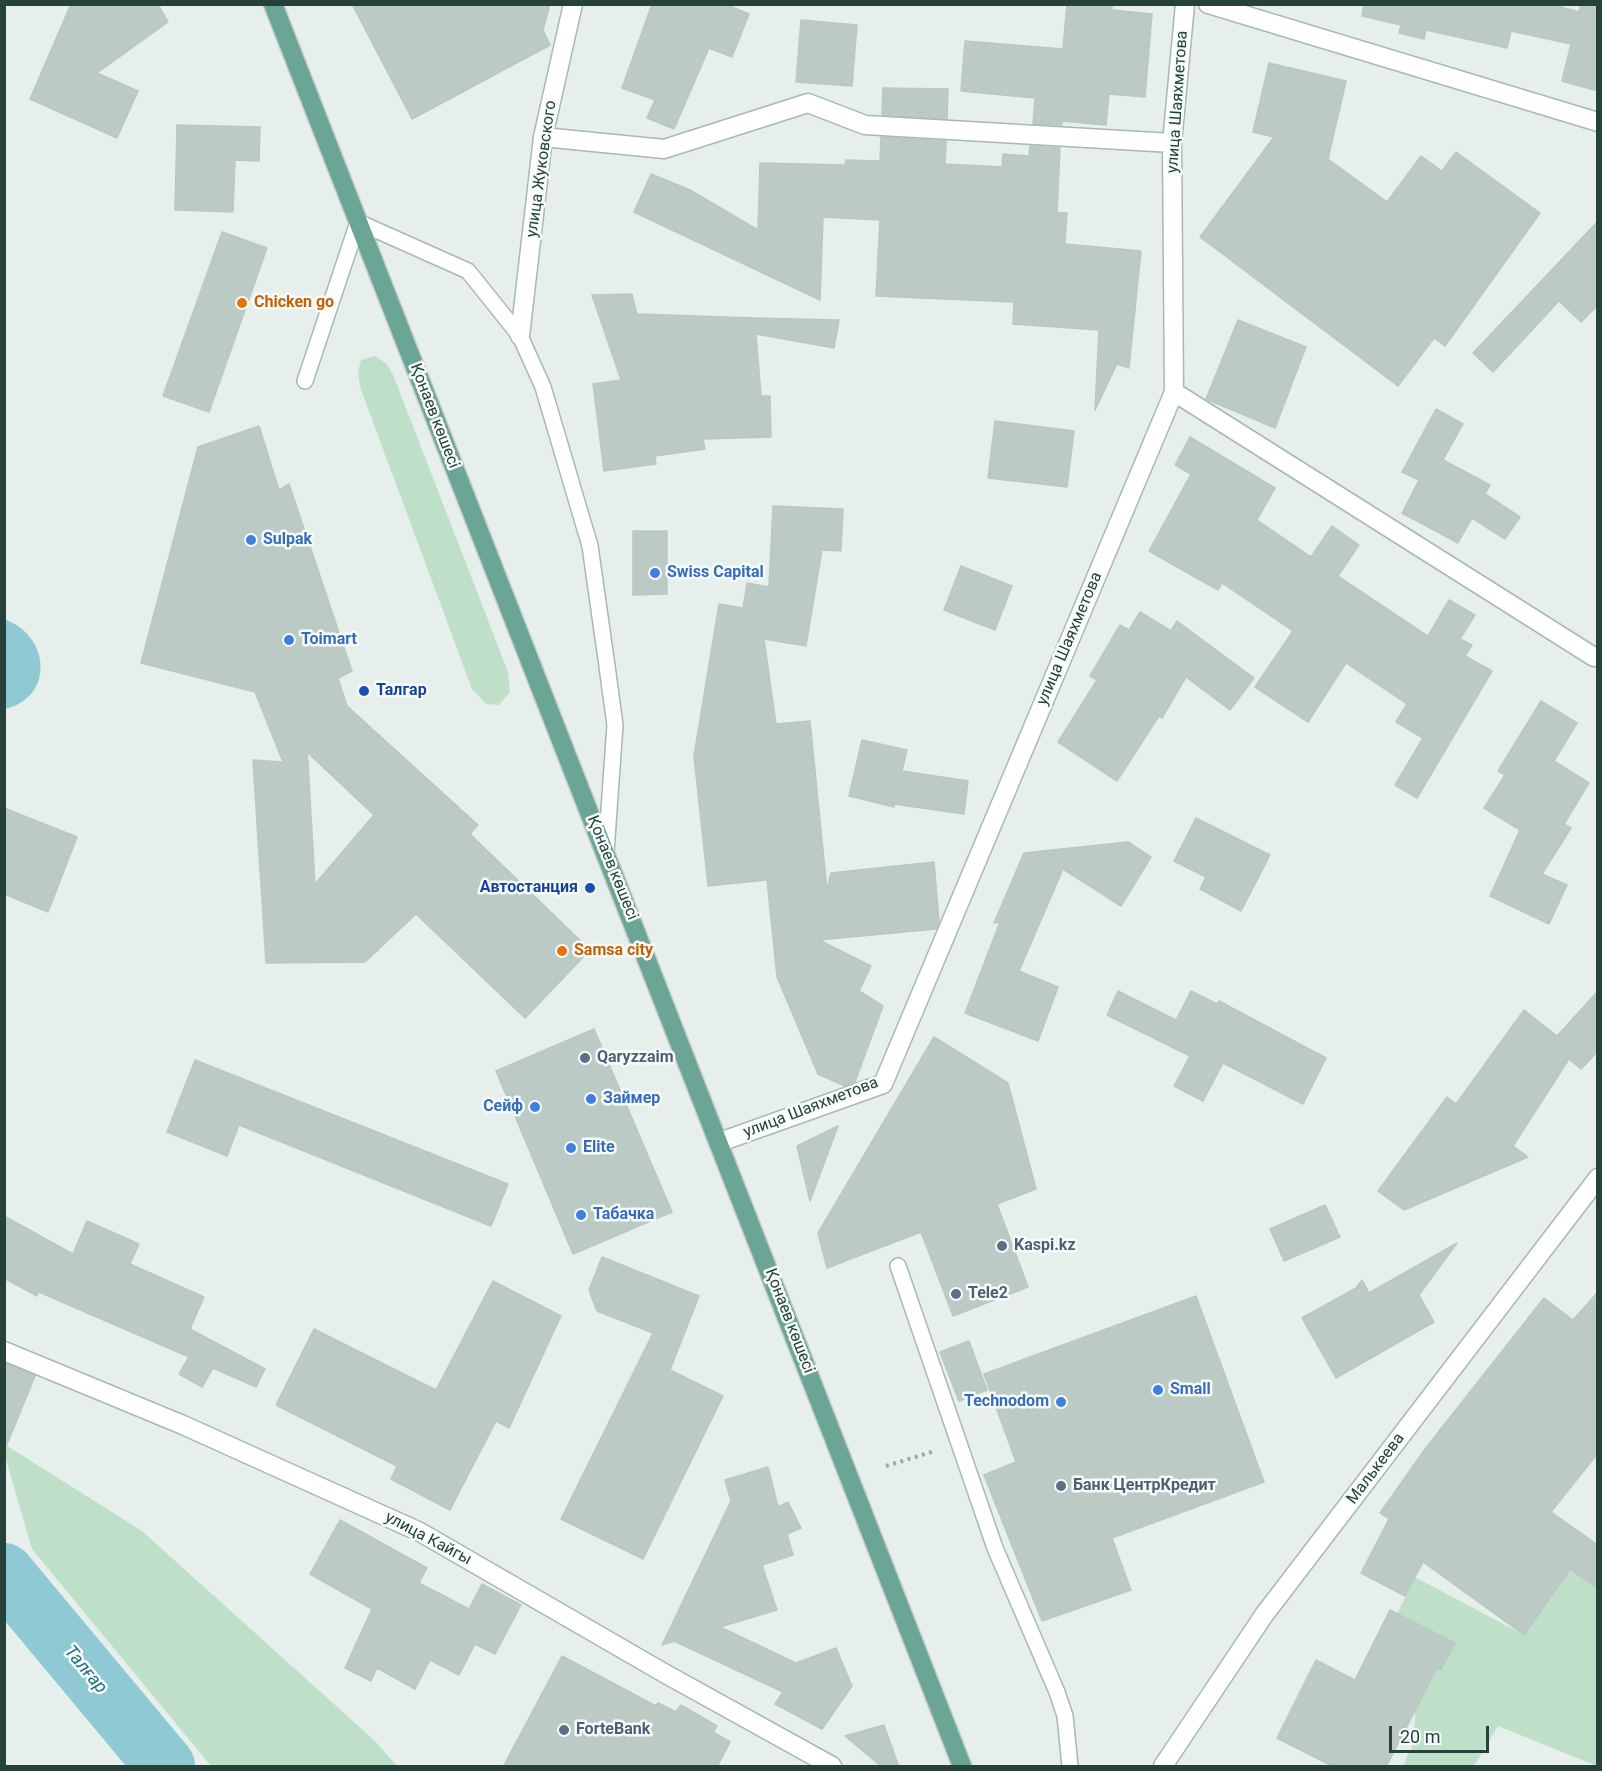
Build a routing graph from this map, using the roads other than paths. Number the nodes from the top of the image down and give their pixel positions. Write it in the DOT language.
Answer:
graph roads {
  1 [pos="273,4"];
  2 [pos="573,4"];
  3 [pos="1185,4"];
  4 [pos="1208,4"];
  5 [pos="1598,122"];
  6 [pos="543,137"];
  7 [pos="1172,143"];
  8 [pos="358,222"];
  9 [pos="520,336"];
  10 [pos="305,381"];
  11 [pos="1174,392"];
  12 [pos="1594,657"];
  13 [pos="606,852"];
  14 [pos="720,1142"];
  15 [pos="1598,1178"];
  16 [pos="898,1266"];
  17 [pos="4,1351"];
  18 [pos="832,1767"];
  19 [pos="962,1767"];
  20 [pos="1070,1767"];
  21 [pos="1163,1767"];
  1 -- 8 [label="main road, Қонаев көшесі"];
  2 -- 6 [label="street, улица Жуковского"];
  3 -- 7 [label="street, улица Шаяхметова"];
  4 -- 5 [label="street"];
  6 -- 7 [label="street"];
  6 -- 9 [label="street, улица Жуковского"];
  7 -- 11 [label="street, улица Шаяхметова"];
  8 -- 9 [label="lane"];
  8 -- 10 [label="lane"];
  8 -- 13 [label="main road, Қонаев көшесі"];
  9 -- 13 [label="lane"];
  11 -- 12 [label="street"];
  11 -- 14 [label="street, улица Шаяхметова"];
  13 -- 14 [label="main road, Қонаев көшесі"];
  14 -- 19 [label="main road, Қонаев көшесі"];
  15 -- 21 [label="street, Малькеева"];
  16 -- 20 [label="lane"];
  17 -- 18 [label="street, улица Кайгы"];
}
